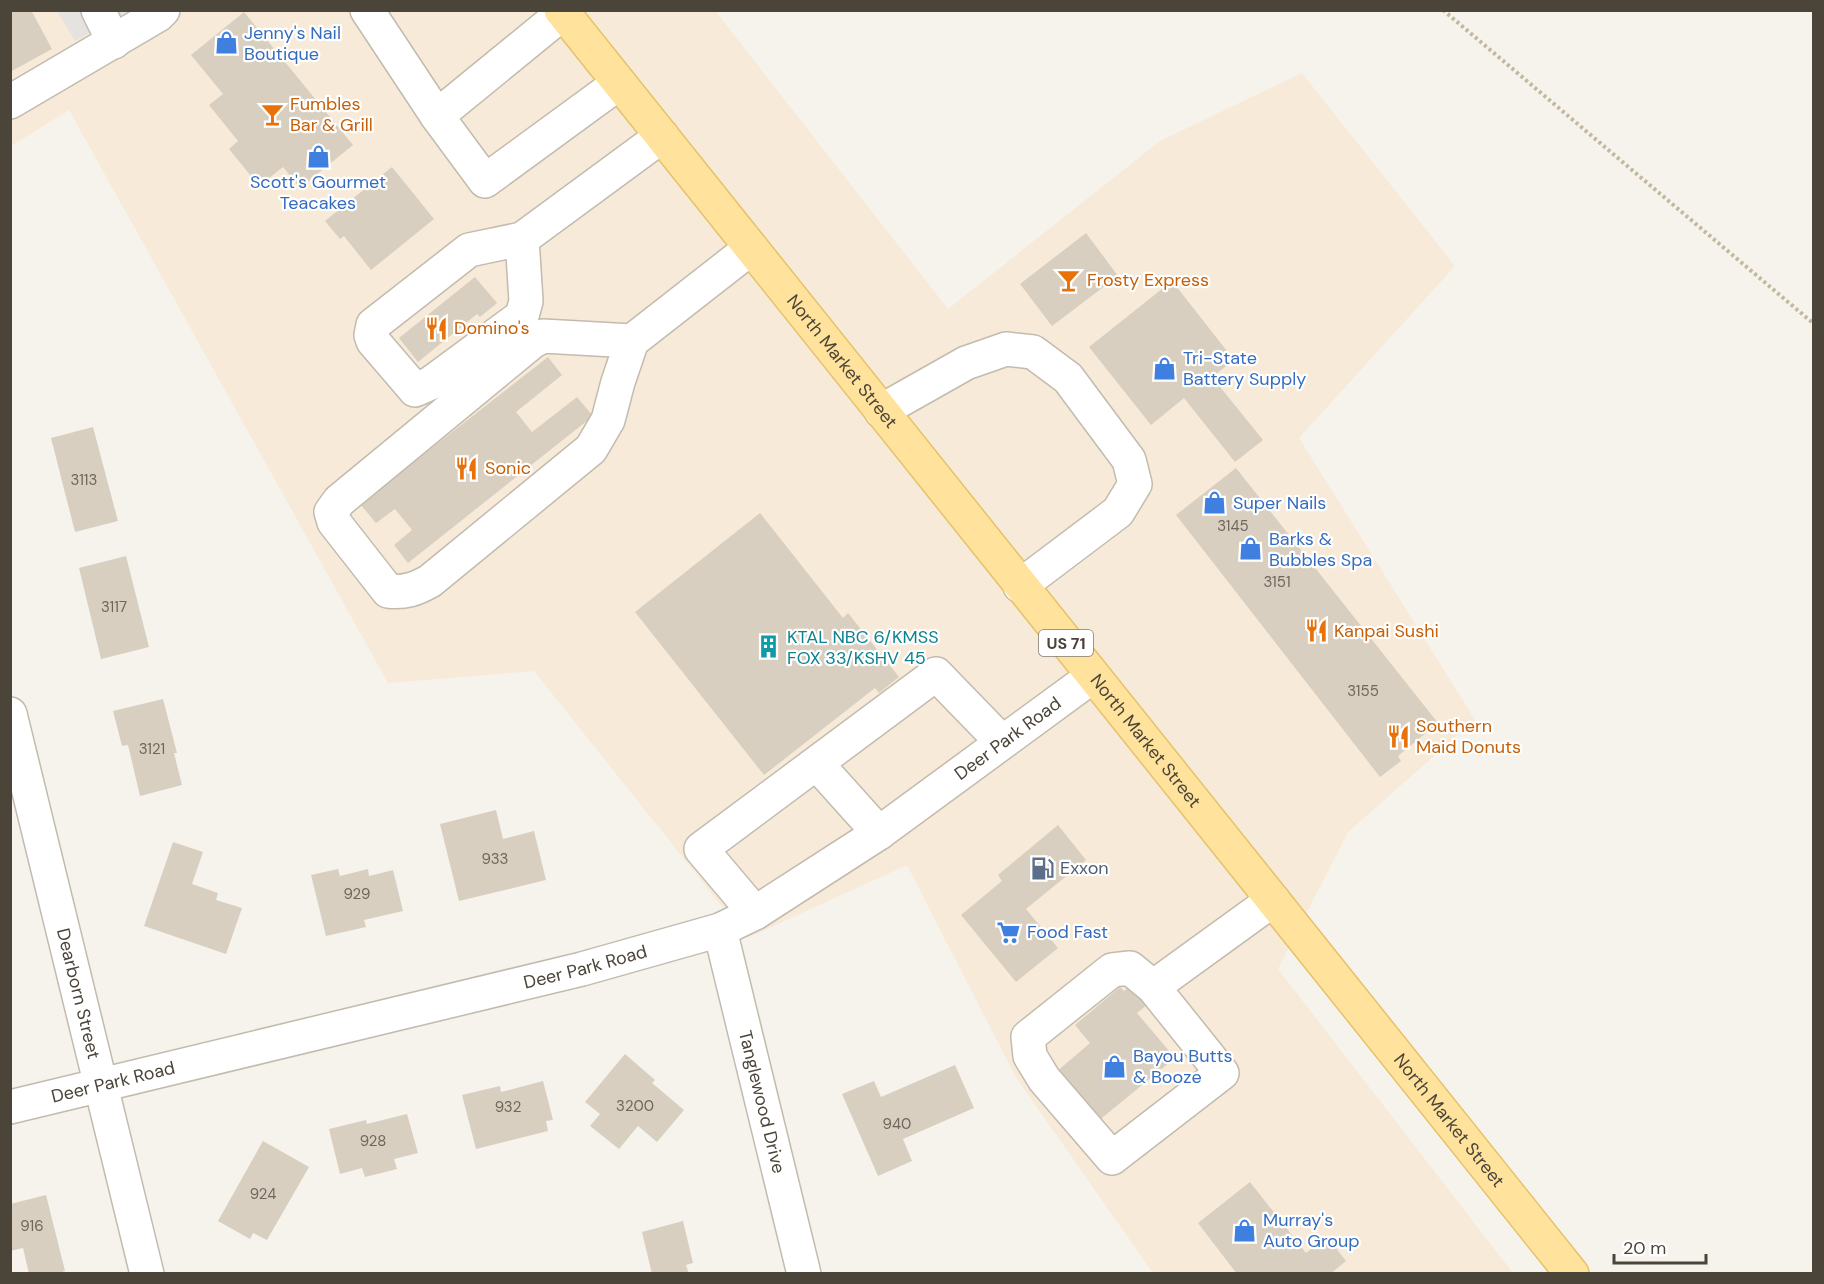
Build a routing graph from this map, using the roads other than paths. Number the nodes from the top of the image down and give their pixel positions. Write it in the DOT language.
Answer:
graph roads {
  1 [pos="98,10"];
  2 [pos="163,10"];
  3 [pos="367,10"];
  4 [pos="562,12"];
  5 [pos="114,42"];
  6 [pos="619,83"];
  7 [pos="10,102"];
  8 [pos="437,116"];
  9 [pos="662,136"];
  10 [pos="522,240"];
  11 [pos="751,248"];
  12 [pos="632,341"];
  13 [pos="881,411"];
  14 [pos="1020,586"];
  15 [pos="1093,676"];
  16 [pos="10,714"];
  17 [pos="1002,742"];
  18 [pos="817,764"];
  19 [pos="879,833"];
  20 [pos="1273,900"];
  21 [pos="755,914"];
  22 [pos="720,930"];
  23 [pos="1153,987"];
  24 [pos="102,1085"];
  25 [pos="10,1107"];
  26 [pos="147,1274"];
  27 [pos="804,1274"];
  28 [pos="1572,1274"];
  1 -- 5 [label="street"];
  2 -- 5 [label="street"];
  3 -- 8 [label="street"];
  4 -- 6 [label="main road, North Market Street / US 71"];
  4 -- 8 [label="street"];
  5 -- 7 [label="street"];
  6 -- 8 [label="street"];
  6 -- 9 [label="main road, North Market Street / US 71"];
  9 -- 10 [label="street"];
  9 -- 11 [label="main road, North Market Street / US 71"];
  10 -- 10 [label="street"];
  11 -- 12 [label="street"];
  11 -- 13 [label="main road, North Market Street / US 71"];
  12 -- 12 [label="street"];
  13 -- 14 [label="main road, North Market Street / US 71"];
  13 -- 14 [label="street"];
  14 -- 15 [label="main road, North Market Street / US 71"];
  15 -- 17 [label="street, Deer Park Road"];
  15 -- 20 [label="main road, North Market Street / US 71"];
  16 -- 24 [label="street, Dearborn Street"];
  17 -- 18 [label="street"];
  17 -- 19 [label="street, Deer Park Road"];
  18 -- 19 [label="street"];
  18 -- 21 [label="street"];
  19 -- 21 [label="street, Deer Park Road"];
  20 -- 23 [label="street"];
  20 -- 28 [label="main road, North Market Street / US 71"];
  21 -- 22 [label="street, Deer Park Road"];
  22 -- 24 [label="street, Deer Park Road"];
  22 -- 27 [label="street, Tanglewood Drive"];
  23 -- 23 [label="street"];
  24 -- 25 [label="street, Deer Park Road"];
  24 -- 26 [label="street, Dearborn Street"];
}
